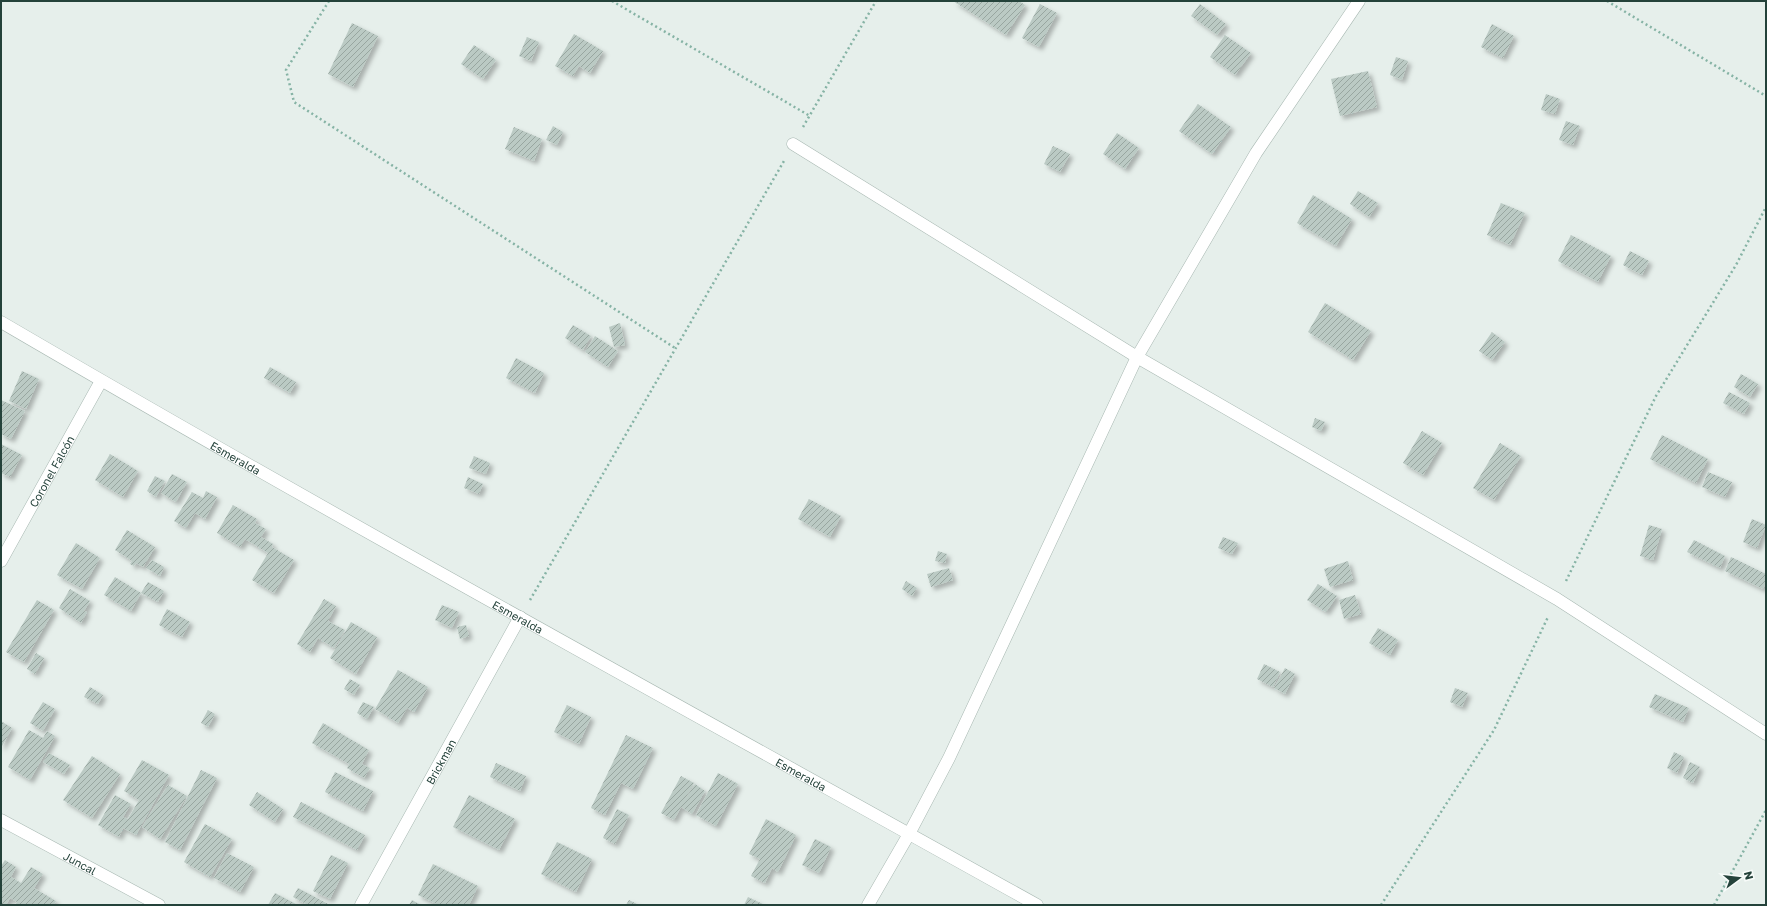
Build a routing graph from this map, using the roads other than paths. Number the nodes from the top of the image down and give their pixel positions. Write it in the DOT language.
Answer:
graph roads {
  1 [pos="1359,1"];
  2 [pos="793,144"];
  3 [pos="1,322"];
  4 [pos="1138,357"];
  5 [pos="101,381"];
  6 [pos="1,561"];
  7 [pos="520,617"];
  8 [pos="1766,734"];
  9 [pos="1,820"];
  10 [pos="909,834"];
  11 [pos="159,905"];
  12 [pos="361,905"];
  13 [pos="868,905"];
  14 [pos="1037,905"];
  1 -- 4 [label="street"];
  2 -- 4 [label="street"];
  3 -- 5 [label="street, Esmeralda"];
  4 -- 8 [label="street"];
  4 -- 10 [label="street"];
  5 -- 6 [label="street, Coronel Falcón"];
  5 -- 7 [label="street, Esmeralda"];
  7 -- 10 [label="street, Esmeralda"];
  7 -- 12 [label="street, Brickman"];
  9 -- 11 [label="street, Juncal"];
  10 -- 13 [label="street"];
  10 -- 14 [label="street, Esmeralda"];
}
